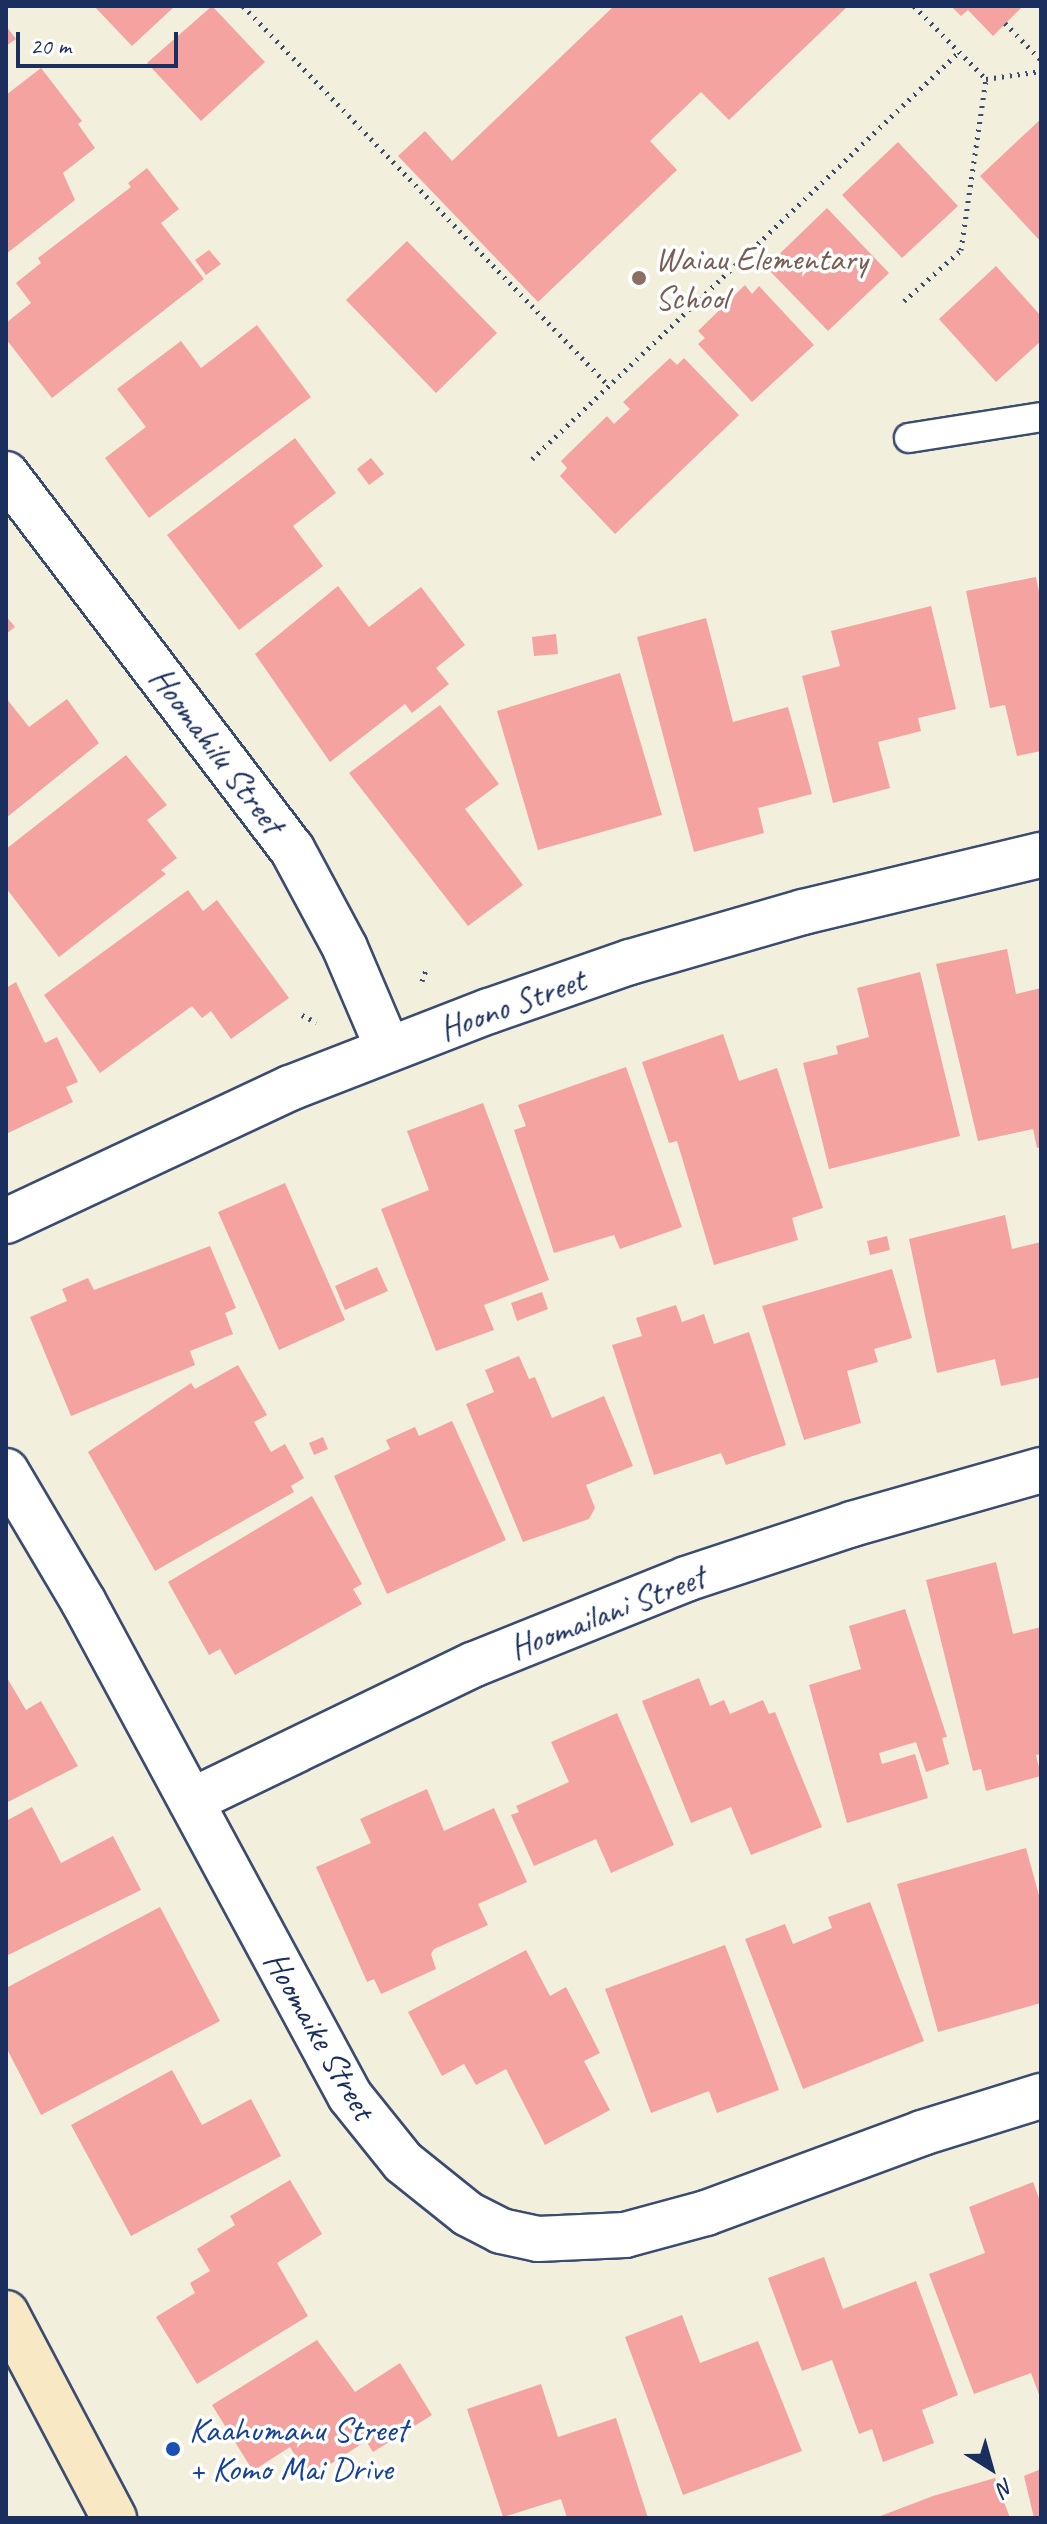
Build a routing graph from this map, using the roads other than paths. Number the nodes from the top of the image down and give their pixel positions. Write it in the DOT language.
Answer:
graph roads {
  1 [pos="1041,417"];
  2 [pos="909,438"];
  3 [pos="6,474"];
  4 [pos="1041,855"];
  5 [pos="388,1049"];
  6 [pos="6,1221"];
  7 [pos="1041,1470"];
  8 [pos="6,1471"];
  9 [pos="191,1801"];
  10 [pos="1041,2096"];
  11 [pos="6,2313"];
  12 [pos="114,2518"];
  1 -- 2 [label="lane"];
  3 -- 5 [label="street, Hoomahilu Street"];
  4 -- 5 [label="street, Hoono Street"];
  5 -- 6 [label="street, Hoono Street"];
  7 -- 9 [label="street, Hoomailani Street"];
  8 -- 9 [label="street, Hoomaike Street"];
  9 -- 10 [label="street, Hoomaike Street"];
  11 -- 12 [label="street"];
}
